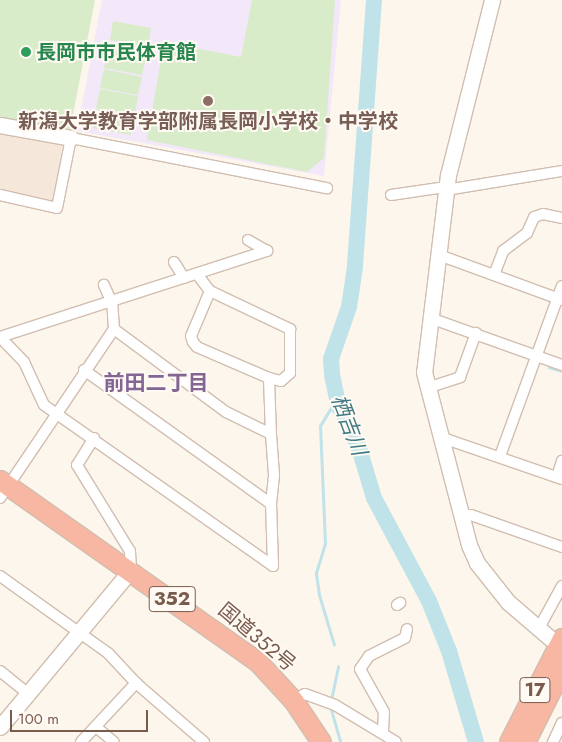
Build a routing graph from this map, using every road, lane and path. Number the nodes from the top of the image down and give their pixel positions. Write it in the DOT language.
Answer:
graph roads {
  1 [pos="492,0"];
  2 [pos="0,125"];
  3 [pos="70,138"];
  4 [pos="562,171"];
  5 [pos="327,188"];
  6 [pos="446,188"];
  7 [pos="0,195"];
  8 [pos="391,195"];
  9 [pos="562,218"];
  10 [pos="248,240"];
  11 [pos="439,255"];
  12 [pos="174,262"];
  13 [pos="197,274"];
  14 [pos="494,275"];
  15 [pos="184,278"];
  16 [pos="104,285"];
  17 [pos="562,286"];
  18 [pos="210,291"];
  19 [pos="560,299"];
  20 [pos="112,302"];
  21 [pos="430,318"];
  22 [pos="114,329"];
  23 [pos="476,333"];
  24 [pos="0,337"];
  25 [pos="536,356"];
  26 [pos="562,365"];
  27 [pos="84,370"];
  28 [pos="269,378"];
  29 [pos="427,388"];
  30 [pos="56,411"];
  31 [pos="271,434"];
  32 [pos="440,437"];
  33 [pos="94,438"];
  34 [pos="500,456"];
  35 [pos="562,461"];
  36 [pos="559,478"];
  37 [pos="3,488"];
  38 [pos="271,504"];
  39 [pos="462,515"];
  40 [pos="562,547"];
  41 [pos="130,570"];
  42 [pos="0,576"];
  43 [pos="562,586"];
  44 [pos="539,628"];
  45 [pos="407,629"];
  46 [pos="79,633"];
  47 [pos="557,639"];
  48 [pos="562,668"];
  49 [pos="0,671"];
  50 [pos="136,683"];
  51 [pos="28,694"];
  52 [pos="293,700"];
  53 [pos="562,723"];
  54 [pos="0,726"];
  55 [pos="96,727"];
  56 [pos="383,732"];
  57 [pos="81,742"];
  58 [pos="114,742"];
  59 [pos="204,742"];
  60 [pos="321,742"];
  61 [pos="396,742"];
  62 [pos="509,742"];
  63 [pos="524,742"];
  64 [pos="553,742"];
  1 -- 6 [label="street"];
  2 -- 3 [label="street"];
  3 -- 5 [label="street"];
  3 -- 7 [label="street"];
  4 -- 6 [label="street"];
  6 -- 8 [label="street"];
  6 -- 11 [label="street"];
  9 -- 14 [label="street"];
  10 -- 13 [label="street"];
  11 -- 14 [label="street"];
  11 -- 21 [label="street"];
  12 -- 15 [label="street"];
  13 -- 15 [label="street"];
  13 -- 18 [label="street"];
  14 -- 19 [label="street"];
  15 -- 20 [label="street"];
  16 -- 20 [label="street"];
  17 -- 19 [label="street"];
  18 -- 28 [label="street"];
  18 -- 28 [label="street"];
  19 -- 25 [label="street"];
  20 -- 22 [label="street"];
  20 -- 24 [label="street"];
  21 -- 23 [label="street"];
  21 -- 29 [label="street"];
  22 -- 27 [label="street"];
  22 -- 31 [label="street"];
  23 -- 25 [label="street"];
  23 -- 29 [label="street"];
  24 -- 30 [label="street"];
  25 -- 26 [label="street"];
  25 -- 34 [label="street"];
  27 -- 30 [label="street"];
  27 -- 38 [label="street"];
  28 -- 31 [label="street"];
  29 -- 32 [label="street"];
  30 -- 33 [label="street"];
  30 -- 37 [label="street"];
  31 -- 38 [label="street"];
  32 -- 34 [label="street"];
  32 -- 39 [label="street"];
  33 -- 38 [label="street"];
  33 -- 41 [label="street"];
  34 -- 36 [label="street"];
  35 -- 36 [label="street"];
  37 -- 41 [label="highway, 国道352号 / 352"];
  39 -- 40 [label="street"];
  39 -- 44 [label="street"];
  41 -- 46 [label="street"];
  41 -- 52 [label="highway, 国道352号 / 352"];
  42 -- 46 [label="street"];
  43 -- 44 [label="street"];
  44 -- 47 [label="street"];
  45 -- 56 [label="street"];
  46 -- 50 [label="street"];
  46 -- 51 [label="street"];
  47 -- 62 [label="highway, 17"];
  48 -- 63 [label="highway, 17"];
  49 -- 51 [label="street"];
  50 -- 55 [label="street"];
  50 -- 59 [label="street"];
  51 -- 54 [label="street"];
  52 -- 56 [label="street"];
  52 -- 60 [label="highway, 国道352号 / 352"];
  53 -- 64 [label="street"];
  55 -- 57 [label="street"];
  55 -- 58 [label="street"];
  56 -- 61 [label="street"];
}
